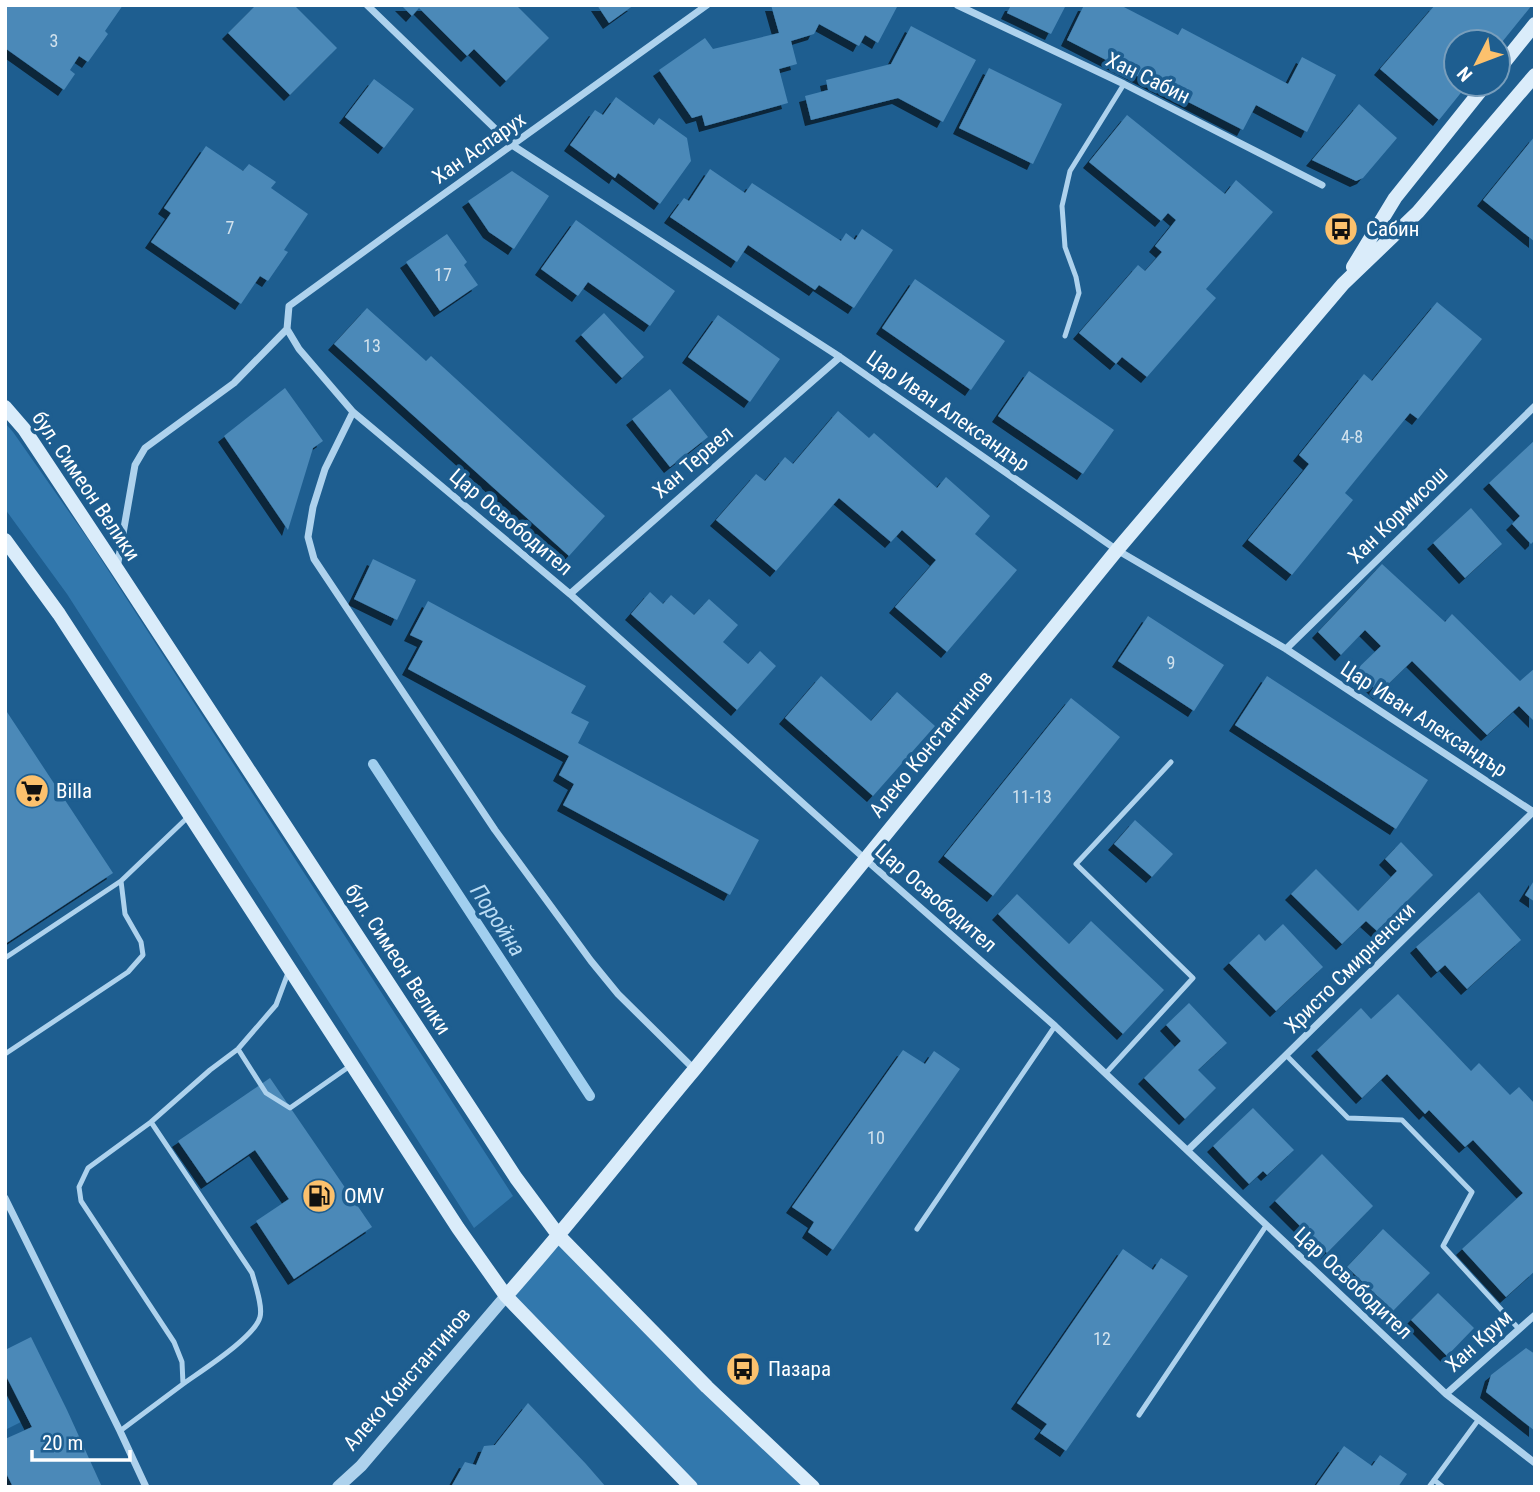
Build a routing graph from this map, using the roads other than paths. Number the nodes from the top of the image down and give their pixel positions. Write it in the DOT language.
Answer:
graph roads {
  1 [pos="367,5"];
  2 [pos="707,5"];
  3 [pos="957,5"];
  4 [pos="1535,24"];
  5 [pos="1512,52"];
  6 [pos="1535,75"];
  7 [pos="1124,84"];
  8 [pos="1475,98"];
  9 [pos="512,145"];
  10 [pos="1321,185"];
  11 [pos="1343,284"];
  12 [pos="287,329"];
  13 [pos="1065,336"];
  14 [pos="840,357"];
  15 [pos="5,398"];
  16 [pos="1535,406"];
  17 [pos="5,407"];
  18 [pos="353,412"];
  19 [pos="24,429"];
  20 [pos="5,540"];
  21 [pos="1117,550"];
  22 [pos="117,569"];
  23 [pos="570,594"];
  24 [pos="1286,649"];
  25 [pos="1171,762"];
  26 [pos="1534,812"];
  27 [pos="190,815"];
  28 [pos="864,859"];
  29 [pos="121,881"];
  30 [pos="5,958"];
  31 [pos="290,967"];
  32 [pos="1055,1026"];
  33 [pos="238,1049"];
  34 [pos="5,1054"];
  35 [pos="1286,1055"];
  36 [pos="353,1064"];
  37 [pos="694,1070"];
  38 [pos="1106,1073"];
  39 [pos="151,1122"];
  40 [pos="1188,1150"];
  41 [pos="5,1198"];
  42 [pos="1266,1226"];
  43 [pos="917,1229"];
  44 [pos="559,1236"];
  45 [pos="506,1296"];
  46 [pos="1535,1315"];
  47 [pos="1519,1329"];
  48 [pos="183,1384"];
  49 [pos="1446,1394"];
  50 [pos="1139,1415"];
  51 [pos="1479,1419"];
  52 [pos="120,1431"];
  53 [pos="1535,1463"];
  54 [pos="1434,1480"];
  55 [pos="684,1484"];
  56 [pos="146,1487"];
  57 [pos="338,1487"];
  58 [pos="813,1487"];
  59 [pos="1429,1487"];
  60 [pos="1443,1487"];
  1 -- 9 [label="street, Цар Иван Александър"];
  2 -- 9 [label="street, Хан Аспарух"];
  3 -- 7 [label="street, Хан Сабин"];
  4 -- 5 [label="main road"];
  6 -- 11 [label="main road, Алеко Константинов"];
  7 -- 10 [label="street, Хан Сабин"];
  7 -- 13 [label="lane"];
  8 -- 11 [label="main road, Алеко Константинов"];
  9 -- 12 [label="street, Хан Аспарух"];
  9 -- 14 [label="street, Цар Иван Александър"];
  11 -- 21 [label="main road, Алеко Константинов"];
  12 -- 18 [label="street, Цар Освободител"];
  12 -- 22 [label="street"];
  14 -- 21 [label="street, Цар Иван Александър"];
  14 -- 23 [label="street, Хан Тервел"];
  15 -- 19 [label="main road"];
  16 -- 24 [label="street, Хан Кормисош"];
  17 -- 19 [label="main road, бул. Симеон Велики"];
  18 -- 23 [label="street, Цар Освободител"];
  18 -- 37 [label="street"];
  19 -- 22 [label="main road, бул. Симеон Велики"];
  20 -- 27 [label="main road"];
  21 -- 24 [label="street, Цар Иван Александър"];
  21 -- 28 [label="main road, Алеко Константинов"];
  22 -- 44 [label="main road, бул. Симеон Велики"];
  23 -- 28 [label="street, Цар Освободител"];
  24 -- 26 [label="street, Цар Иван Александър"];
  25 -- 38 [label="lane"];
  26 -- 35 [label="street, Христо Смирненски"];
  27 -- 29 [label="lane"];
  27 -- 31 [label="main road"];
  28 -- 32 [label="street, Цар Освободител"];
  28 -- 37 [label="main road, Алеко Константинов"];
  29 -- 30 [label="lane"];
  29 -- 34 [label="lane"];
  31 -- 33 [label="lane"];
  31 -- 36 [label="main road"];
  32 -- 38 [label="street, Цар Освободител"];
  32 -- 43 [label="lane"];
  33 -- 36 [label="lane"];
  33 -- 39 [label="lane"];
  35 -- 40 [label="street, Христо Смирненски"];
  35 -- 47 [label="lane"];
  36 -- 45 [label="main road"];
  37 -- 44 [label="main road, Алеко Константинов"];
  38 -- 40 [label="street, Цар Освободител"];
  39 -- 48 [label="lane"];
  39 -- 48 [label="lane"];
  40 -- 42 [label="street, Цар Освободител"];
  41 -- 52 [label="street"];
  42 -- 49 [label="street, Цар Освободител"];
  42 -- 50 [label="lane"];
  44 -- 45 [label="main road, Алеко Константинов"];
  44 -- 58 [label="main road, бул. Симеон Велики"];
  45 -- 55 [label="main road"];
  45 -- 57 [label="street, Алеко Константинов"];
  46 -- 47 [label="street, Хан Крум"];
  47 -- 49 [label="street, Хан Крум"];
  48 -- 52 [label="lane"];
  49 -- 51 [label="street, Цар Освободител"];
  51 -- 53 [label="street, Цар Освободител"];
  51 -- 54 [label="lane"];
  52 -- 56 [label="street"];
  54 -- 59 [label="lane"];
  54 -- 60 [label="lane"];
}
